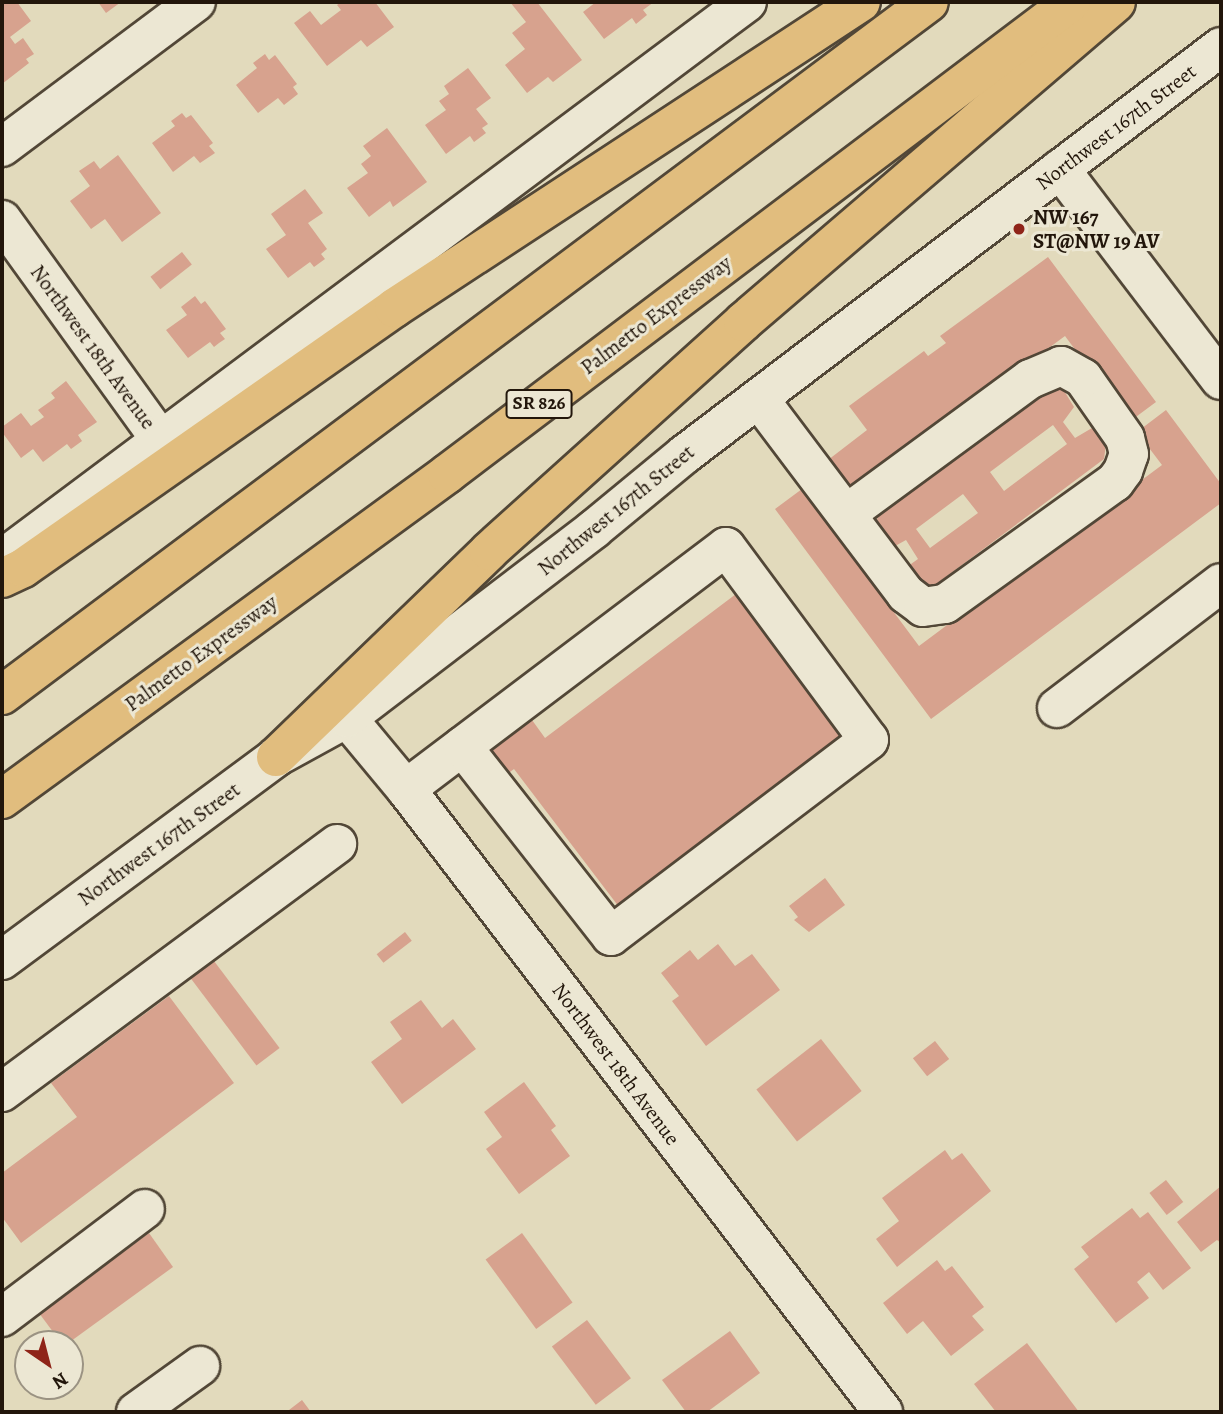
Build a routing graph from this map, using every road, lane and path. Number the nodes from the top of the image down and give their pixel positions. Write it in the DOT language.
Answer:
graph roads {
  1 [pos="196,2"];
  2 [pos="747,2"];
  3 [pos="861,2"];
  4 [pos="929,2"];
  5 [pos="1071,2"];
  6 [pos="1116,2"];
  7 [pos="1221,47"];
  8 [pos="2,147"];
  9 [pos="1060,169"];
  10 [pos="2,220"];
  11 [pos="1221,380"];
  12 [pos="759,399"];
  13 [pos="160,439"];
  14 [pos="846,514"];
  15 [pos="2,559"];
  16 [pos="2,578"];
  17 [pos="1221,583"];
  18 [pos="2,695"];
  19 [pos="1057,708"];
  20 [pos="347,718"];
  21 [pos="462,746"];
  22 [pos="276,757"];
  23 [pos="405,789"];
  24 [pos="2,799"];
  25 [pos="337,844"];
  26 [pos="2,960"];
  27 [pos="2,1091"];
  28 [pos="145,1209"];
  29 [pos="2,1317"];
  30 [pos="200,1366"];
  31 [pos="136,1412"];
  32 [pos="883,1412"];
  1 -- 8 [label="street"];
  2 -- 13 [label="street"];
  3 -- 16 [label="highway"];
  4 -- 18 [label="highway"];
  5 -- 24 [label="highway, Palmetto Expressway / SR 826"];
  6 -- 22 [label="highway"];
  7 -- 9 [label="street, Northwest 167th Street"];
  9 -- 11 [label="street"];
  9 -- 12 [label="street, Northwest 167th Street"];
  10 -- 13 [label="street, Northwest 18th Avenue"];
  12 -- 14 [label="street"];
  12 -- 20 [label="street, Northwest 167th Street"];
  13 -- 15 [label="street"];
  14 -- 14 [label="street"];
  17 -- 19 [label="street"];
  20 -- 22 [label="street, Northwest 167th Street"];
  20 -- 23 [label="street, Northwest 18th Avenue"];
  21 -- 21 [label="street"];
  21 -- 23 [label="street"];
  22 -- 26 [label="street, Northwest 167th Street"];
  23 -- 32 [label="street, Northwest 18th Avenue"];
  25 -- 27 [label="street"];
  28 -- 29 [label="street"];
  30 -- 31 [label="street"];
}
